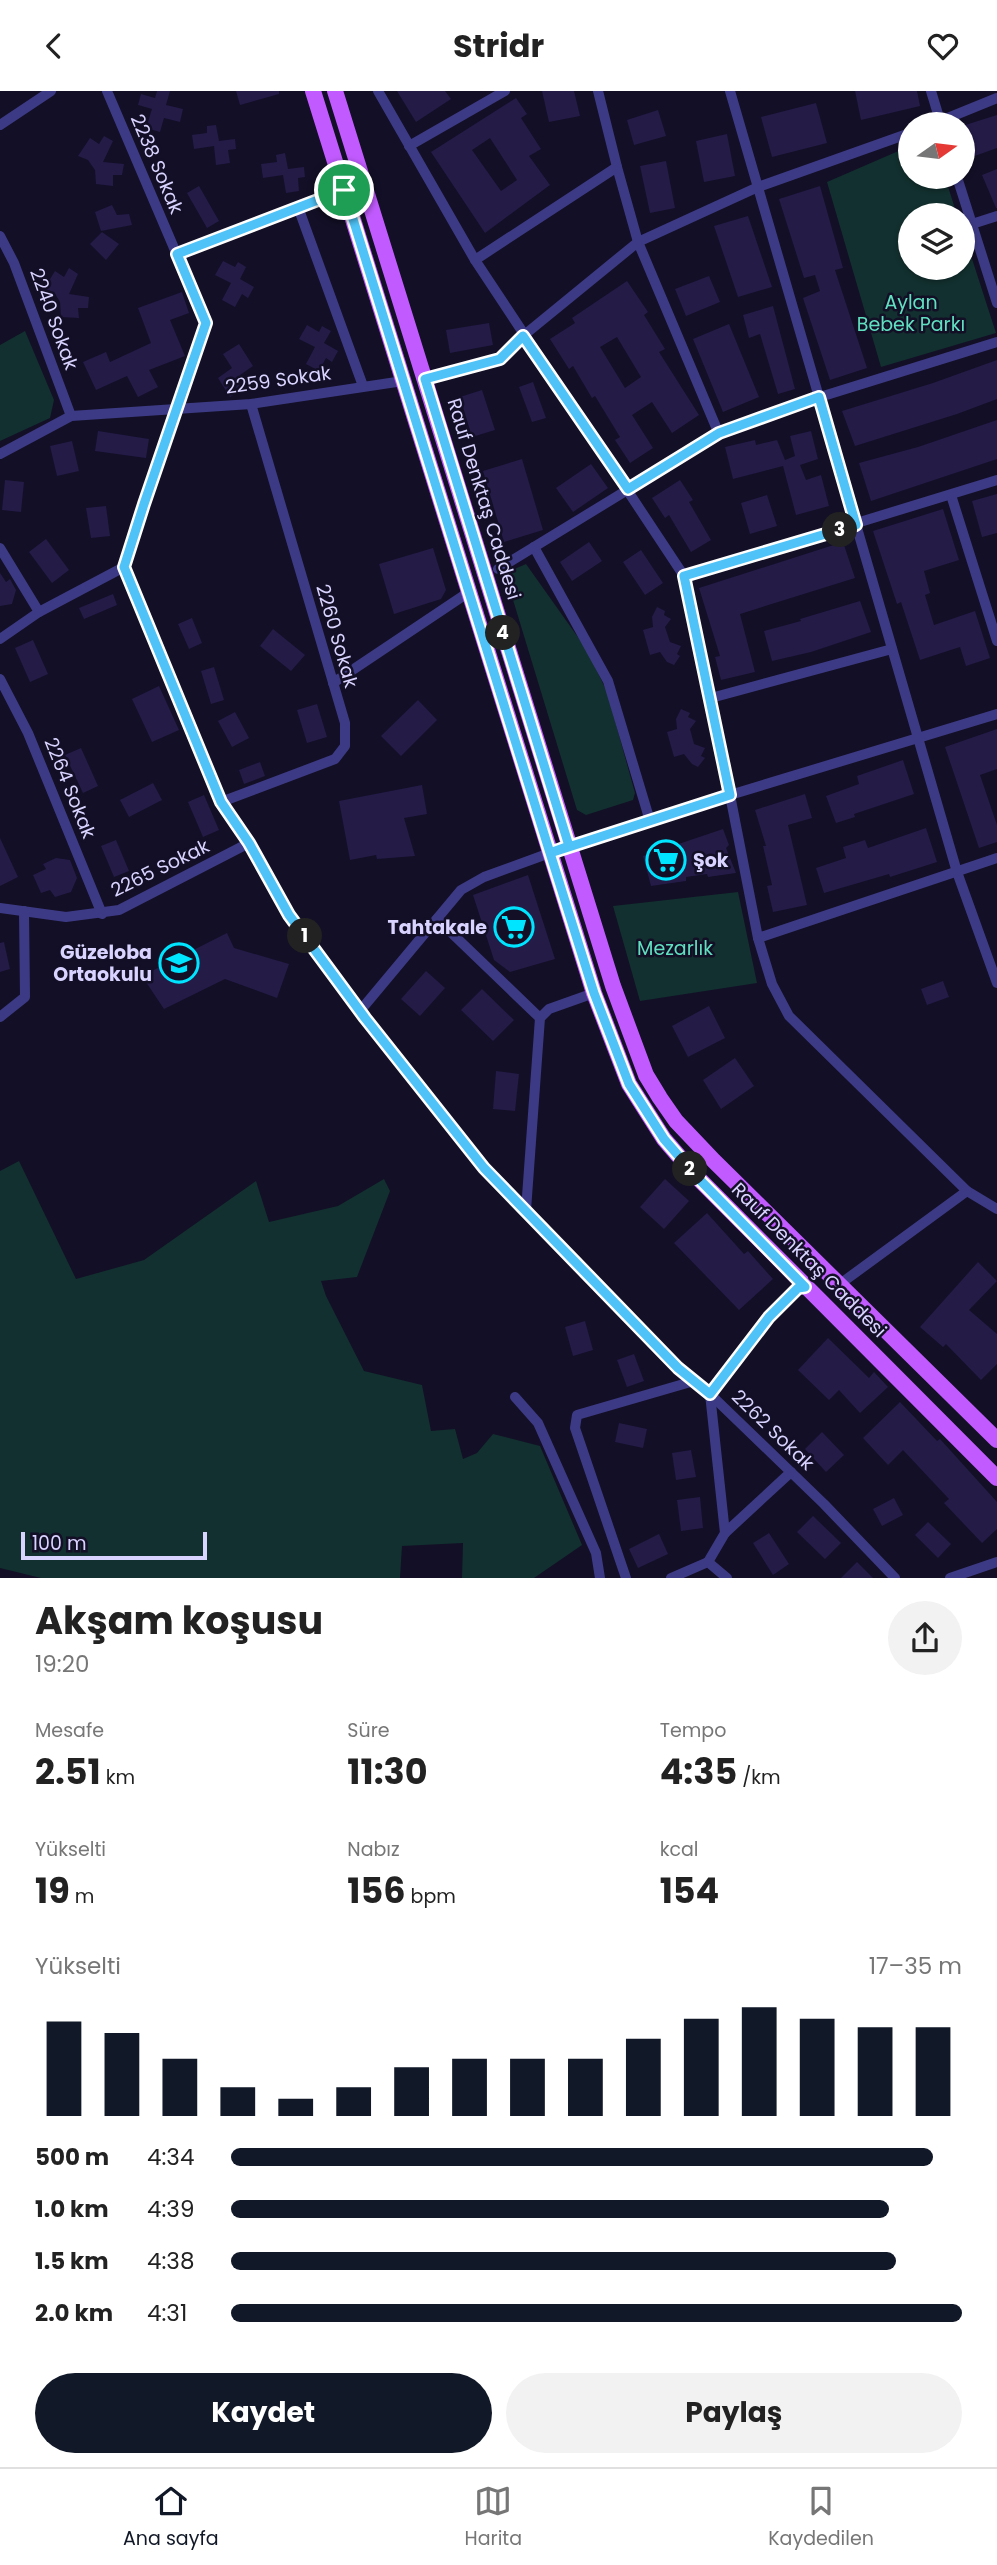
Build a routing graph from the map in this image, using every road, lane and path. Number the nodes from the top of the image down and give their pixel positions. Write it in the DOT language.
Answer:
graph roads {
  1 [pos="51,91"];
  2 [pos="107,91"];
  3 [pos="313,91"];
  4 [pos="335,91"];
  5 [pos="378,91"];
  6 [pos="505,91"];
  7 [pos="598,91"];
  8 [pos="730,91"];
  9 [pos="931,91"];
  10 [pos="997,98"];
  11 [pos="936,112"];
  12 [pos="964,112"];
  13 [pos="0,125"];
  14 [pos="898,137"];
  15 [pos="409,146"];
  16 [pos="617,167"];
  17 [pos="758,187"];
  18 [pos="344,190"];
  19 [pos="298,207"];
  20 [pos="997,216"];
  21 [pos="975,223"];
  22 [pos="975,233"];
  23 [pos="0,236"];
  24 [pos="638,242"];
  25 [pos="177,254"];
  26 [pos="475,260"];
  27 [pos="997,303"];
  28 [pos="523,336"];
  29 [pos="997,342"];
  30 [pos="425,379"];
  31 [pos="403,381"];
  32 [pos="363,386"];
  33 [pos="819,397"];
  34 [pos="251,404"];
  35 [pos="177,409"];
  36 [pos="71,416"];
  37 [pos="719,433"];
  38 [pos="0,454"];
  39 [pos="997,481"];
  40 [pos="628,489"];
  41 [pos="951,495"];
  42 [pos="856,525"];
  43 [pos="534,547"];
  44 [pos="0,548"];
  45 [pos="124,567"];
  46 [pos="498,569"];
  47 [pos="684,576"];
  48 [pos="469,592"];
  49 [pos="39,612"];
  50 [pos="0,639"];
  51 [pos="997,642"];
  52 [pos="892,649"];
  53 [pos="0,679"];
  54 [pos="332,683"];
  55 [pos="711,698"];
  56 [pos="997,714"];
  57 [pos="918,740"];
  58 [pos="730,795"];
  59 [pos="221,802"];
  60 [pos="650,821"];
  61 [pos="249,843"];
  62 [pos="569,846"];
  63 [pos="550,853"];
  64 [pos="997,858"];
  65 [pos="957,871"];
  66 [pos="0,908"];
  67 [pos="24,912"];
  68 [pos="102,914"];
  69 [pos="437,919"];
  70 [pos="758,938"];
  71 [pos="997,983"];
  72 [pos="594,993"];
  73 [pos="360,1011"];
  74 [pos="0,1017"];
  75 [pos="540,1018"];
  76 [pos="967,1191"];
  77 [pos="997,1209"];
  78 [pos="526,1210"];
  79 [pos="840,1284"];
  80 [pos="805,1287"];
  81 [pos="694,1381"];
  82 [pos="710,1394"];
  83 [pos="515,1397"];
  84 [pos="997,1440"];
  85 [pos="791,1472"];
  86 [pos="997,1478"];
  87 [pos="725,1533"];
  88 [pos="708,1562"];
  89 [pos="997,1562"];
  90 [pos="600,1578"];
  91 [pos="626,1578"];
  92 [pos="671,1578"];
  93 [pos="727,1578"];
  94 [pos="895,1578"];
  95 [pos="950,1578"];
  1 -- 13 [label="street"];
  2 -- 25 [label="street, 2238 Sokak"];
  3 -- 18 [label="main road, Rauf Denktaş Caddesi"];
  4 -- 30 [label="main road, Rauf Denktaş Caddesi"];
  5 -- 15 [label="street"];
  6 -- 15 [label="street"];
  7 -- 16 [label="street"];
  8 -- 17 [label="street"];
  9 -- 11 [label="street"];
  10 -- 12 [label="street"];
  14 -- 17 [label="street"];
  15 -- 26 [label="street"];
  16 -- 24 [label="street"];
  16 -- 26 [label="street"];
  17 -- 24 [label="street"];
  17 -- 33 [label="street"];
  18 -- 19 [label="street"];
  18 -- 31 [label="main road, Rauf Denktaş Caddesi"];
  19 -- 25 [label="street"];
  19 -- 32 [label="street"];
  20 -- 21 [label="street"];
  22 -- 27 [label="street"];
  23 -- 36 [label="street, 2240 Sokak"];
  24 -- 28 [label="street"];
  24 -- 37 [label="street"];
  25 -- 35 [label="street, 2238 Sokak"];
  26 -- 28 [label="street"];
  28 -- 30 [label="street"];
  28 -- 40 [label="street"];
  29 -- 33 [label="street"];
  30 -- 62 [label="main road, Rauf Denktaş Caddesi"];
  31 -- 32 [label="street, 2259 Sokak"];
  31 -- 48 [label="main road, Rauf Denktaş Caddesi"];
  32 -- 34 [label="street, 2259 Sokak"];
  33 -- 37 [label="street"];
  33 -- 42 [label="street"];
  34 -- 35 [label="street, 2259 Sokak"];
  34 -- 54 [label="street, 2260 Sokak"];
  35 -- 36 [label="street, 2259 Sokak"];
  35 -- 45 [label="street, 2238 Sokak"];
  36 -- 38 [label="street, 2259 Sokak"];
  37 -- 40 [label="street"];
  39 -- 41 [label="street"];
  40 -- 43 [label="street"];
  40 -- 47 [label="street"];
  41 -- 42 [label="street"];
  41 -- 51 [label="street"];
  42 -- 47 [label="street"];
  42 -- 52 [label="street"];
  43 -- 46 [label="street"];
  43 -- 60 [label="street"];
  44 -- 49 [label="street"];
  45 -- 49 [label="street"];
  45 -- 59 [label="street, 2262 Sokak"];
  47 -- 55 [label="street"];
  48 -- 54 [label="street"];
  48 -- 63 [label="main road, Rauf Denktaş Caddesi"];
  49 -- 50 [label="street"];
  52 -- 55 [label="street"];
  52 -- 57 [label="street"];
  53 -- 68 [label="street, 2264 Sokak"];
  54 -- 59 [label="street, 2260 Sokak"];
  55 -- 58 [label="street"];
  56 -- 57 [label="street"];
  57 -- 58 [label="street"];
  57 -- 65 [label="street"];
  58 -- 60 [label="street"];
  58 -- 70 [label="street"];
  59 -- 61 [label="street, 2262 Sokak"];
  60 -- 62 [label="street"];
  61 -- 68 [label="street, 2265 Sokak"];
  61 -- 73 [label="street, 2262 Sokak"];
  62 -- 63 [label="street"];
  62 -- 79 [label="main road, Rauf Denktaş Caddesi"];
  63 -- 69 [label="street"];
  63 -- 72 [label="main road, Rauf Denktaş Caddesi"];
  64 -- 65 [label="street"];
  65 -- 70 [label="street"];
  65 -- 71 [label="street"];
  66 -- 67 [label="street, 2265 Sokak"];
  67 -- 68 [label="street, 2265 Sokak"];
  67 -- 74 [label="street"];
  69 -- 73 [label="street"];
  69 -- 75 [label="street"];
  70 -- 76 [label="street"];
  72 -- 75 [label="street"];
  72 -- 80 [label="main road, Rauf Denktaş Caddesi"];
  73 -- 78 [label="street, 2262 Sokak"];
  75 -- 78 [label="street"];
  76 -- 77 [label="street"];
  76 -- 79 [label="street"];
  78 -- 81 [label="street, 2262 Sokak"];
  79 -- 84 [label="main road, Rauf Denktaş Caddesi"];
  80 -- 82 [label="street"];
  80 -- 86 [label="main road, Rauf Denktaş Caddesi"];
  81 -- 82 [label="street, 2262 Sokak"];
  81 -- 91 [label="street"];
  82 -- 85 [label="street, 2262 Sokak"];
  82 -- 87 [label="street"];
  83 -- 90 [label="street"];
  85 -- 87 [label="street"];
  85 -- 94 [label="street, 2262 Sokak"];
  87 -- 88 [label="street"];
  88 -- 92 [label="street"];
  88 -- 93 [label="street"];
  89 -- 95 [label="street"];
}
